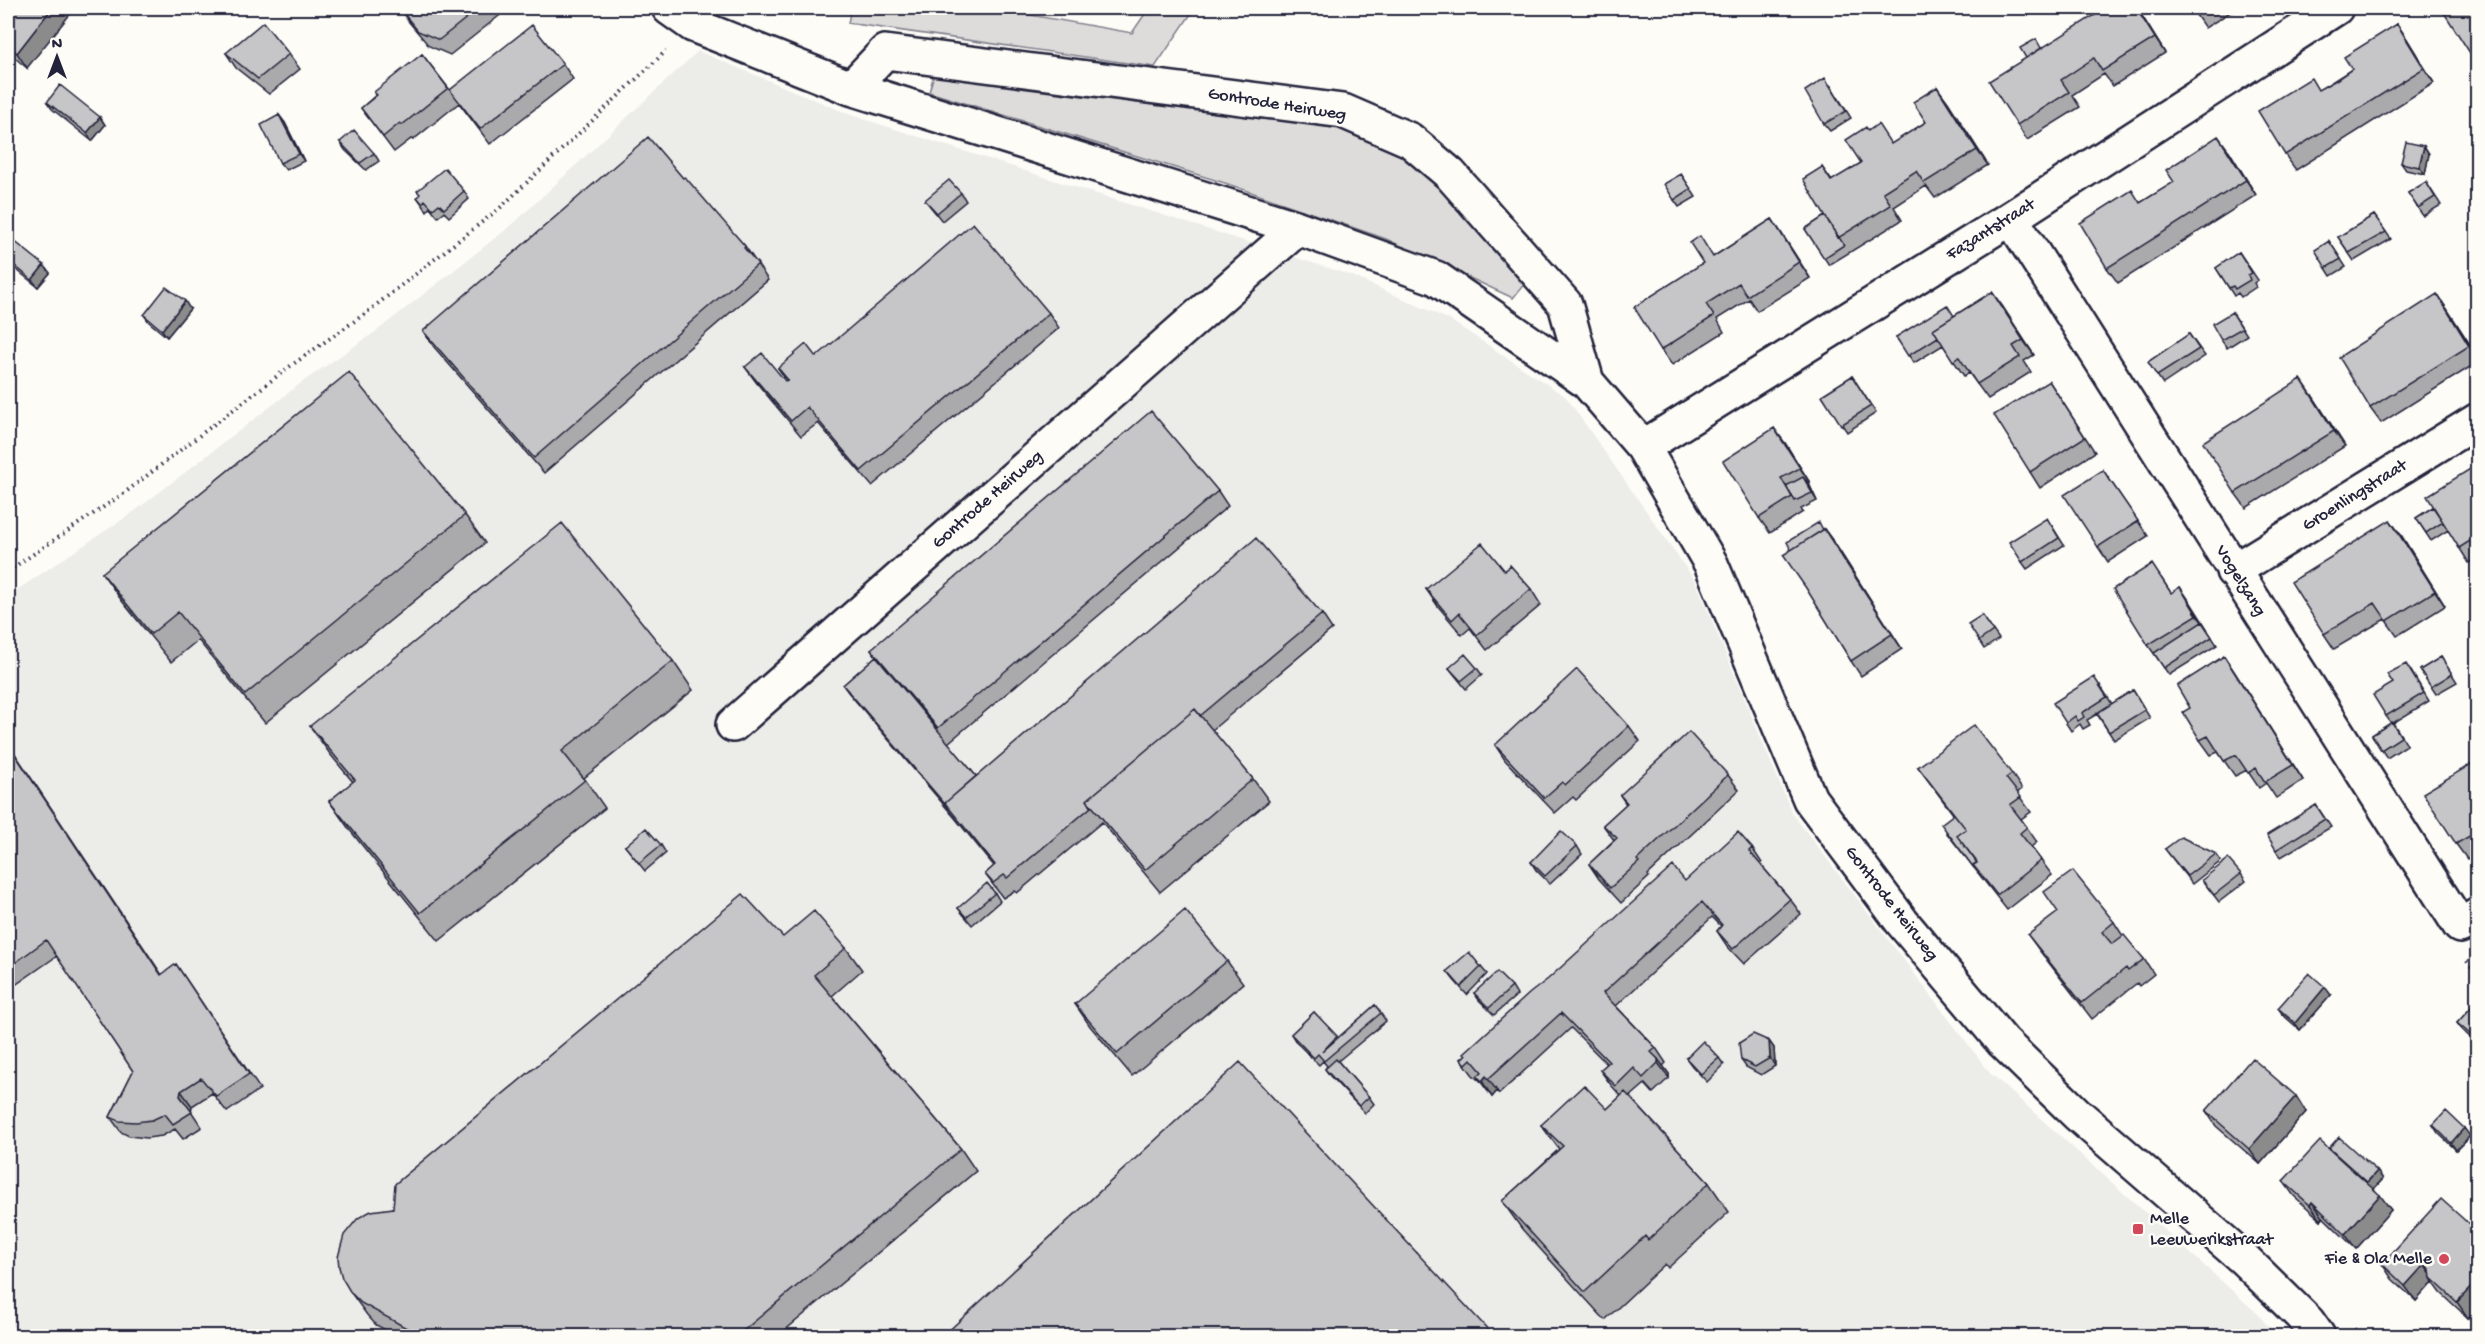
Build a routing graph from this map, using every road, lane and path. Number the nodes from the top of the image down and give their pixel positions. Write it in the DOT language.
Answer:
graph roads {
  1 [pos="2336,8"];
  2 [pos="681,16"];
  3 [pos="851,88"];
  4 [pos="2011,218"];
  5 [pos="1298,228"];
  6 [pos="1587,382"];
  7 [pos="2478,420"];
  8 [pos="1643,447"];
  9 [pos="8,571"];
  10 [pos="2233,571"];
  11 [pos="733,725"];
  12 [pos="2478,915"];
  13 [pos="2318,1336"];
  1 -- 4 [label="street, Fazantstraat"];
  2 -- 3 [label="street, Gontrode Heirweg"];
  2 -- 9 [label="path"];
  3 -- 5 [label="street, Gontrode Heirweg"];
  3 -- 6 [label="street, Gontrode Heirweg"];
  4 -- 8 [label="street, Fazantstraat"];
  4 -- 10 [label="street, Vogelzang"];
  5 -- 6 [label="street, Gontrode Heirweg"];
  5 -- 11 [label="street, Gontrode Heirweg"];
  6 -- 8 [label="street, Gontrode Heirweg"];
  7 -- 10 [label="street, Groenlingstraat"];
  8 -- 13 [label="street, Gontrode Heirweg"];
  10 -- 12 [label="street, Vogelzang"];
}
